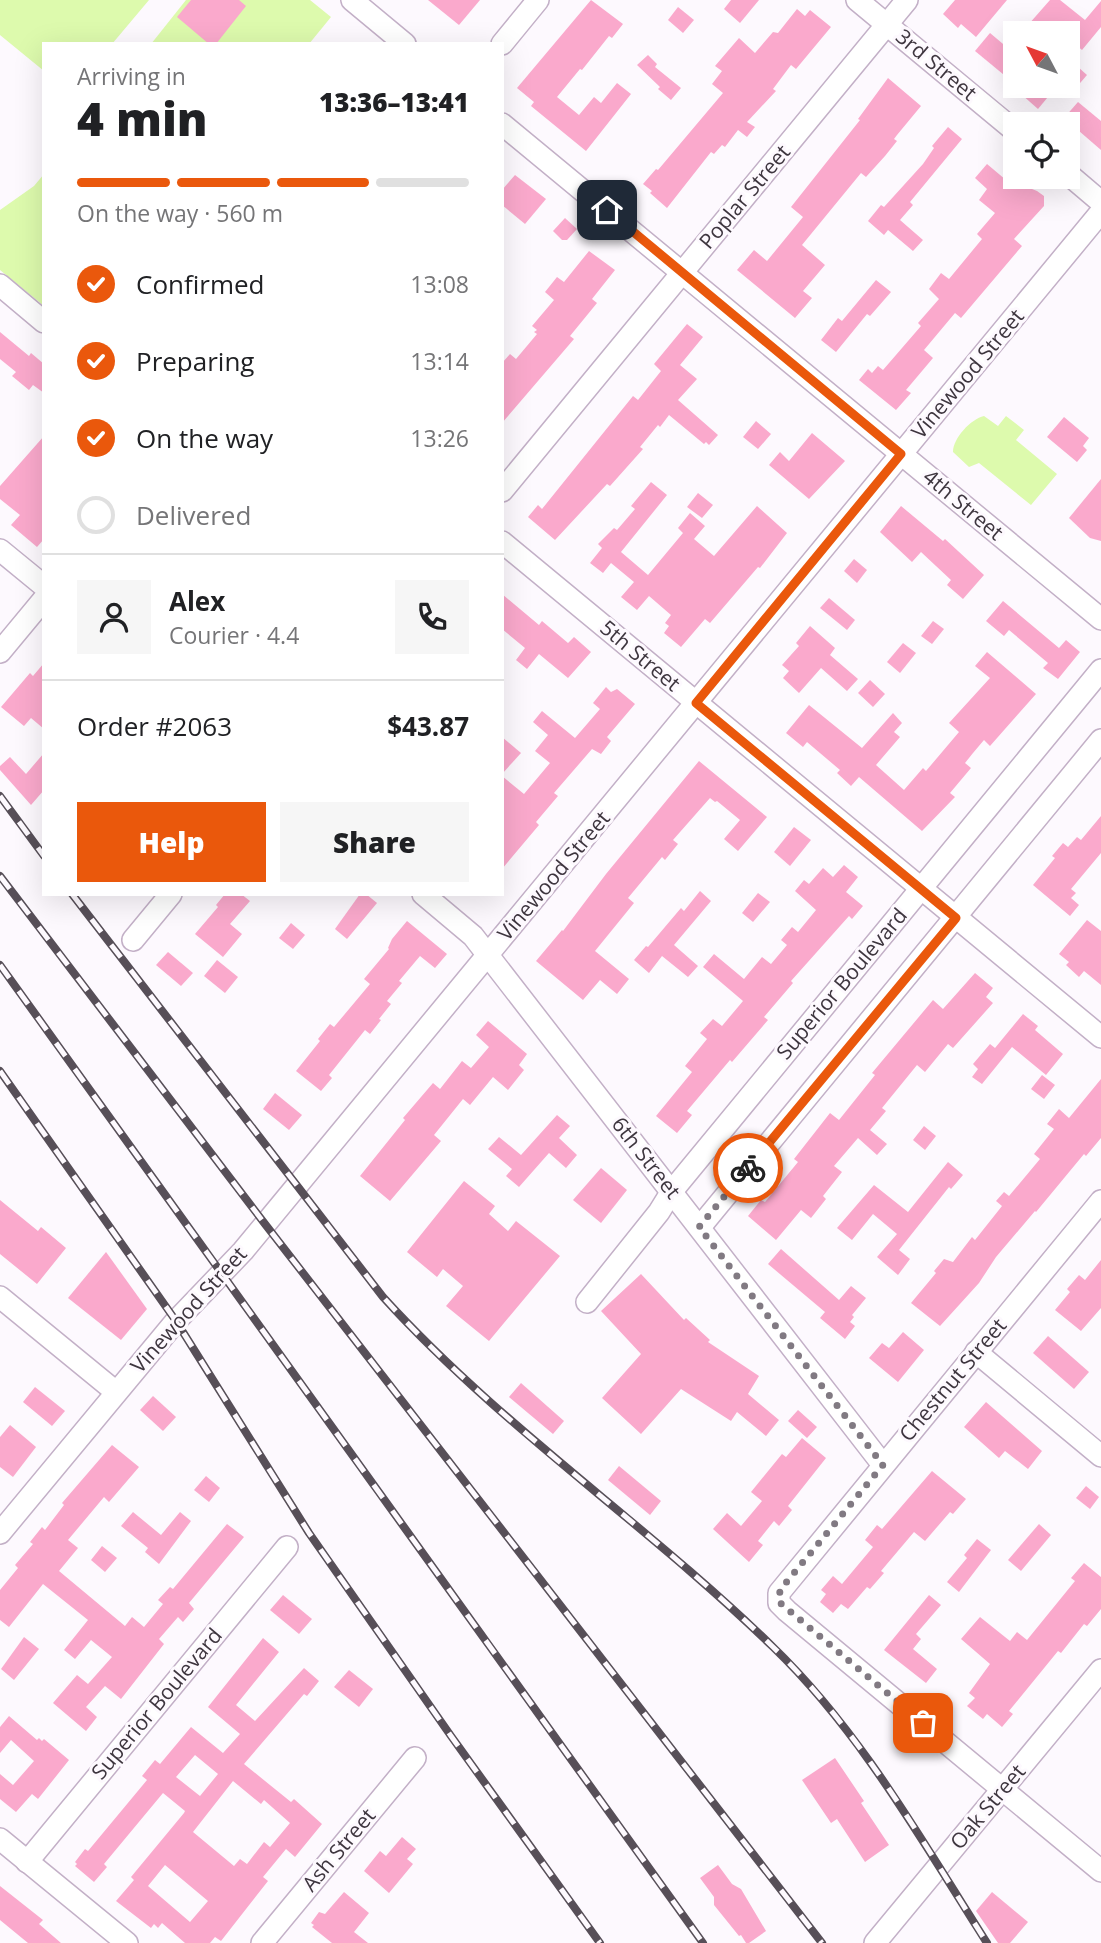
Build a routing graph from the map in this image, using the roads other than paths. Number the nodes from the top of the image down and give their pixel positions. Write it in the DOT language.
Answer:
graph roads {
  1 [pos="352,0"];
  2 [pos="538,0"];
  3 [pos="857,0"];
  4 [pos="907,0"];
  5 [pos="887,24"];
  6 [pos="403,42"];
  7 [pos="504,42"];
  8 [pos="1003,121"];
  9 [pos="504,126"];
  10 [pos="1080,184"];
  11 [pos="1101,202"];
  12 [pos="1101,212"];
  13 [pos="682,273"];
  14 [pos="0,285"];
  15 [pos="42,320"];
  16 [pos="901,454"];
  17 [pos="504,489"];
  18 [pos="504,544"];
  19 [pos="0,550"];
  20 [pos="42,584"];
  21 [pos="42,602"];
  22 [pos="1101,619"];
  23 [pos="0,652"];
  24 [pos="1101,670"];
  25 [pos="696,703"];
  26 [pos="1101,740"];
  27 [pos="921,889"];
  28 [pos="169,896"];
  29 [pos="425,896"];
  30 [pos="956,918"];
  31 [pos="133,940"];
  32 [pos="488,955"];
  33 [pos="1101,1037"];
  34 [pos="672,1191"];
  35 [pos="1101,1201"];
  36 [pos="699,1227"];
  37 [pos="0,1297"];
  38 [pos="587,1301"];
  39 [pos="976,1352"];
  40 [pos="116,1392"];
  41 [pos="1101,1455"];
  42 [pos="883,1465"];
  43 [pos="0,1534"];
  44 [pos="287,1547"];
  45 [pos="1101,1670"];
  46 [pos="415,1758"];
  47 [pos="1002,1790"];
  48 [pos="0,1839"];
  49 [pos="27,1862"];
  50 [pos="1101,1871"];
  51 [pos="127,1943"];
  52 [pos="262,1943"];
  53 [pos="875,1943"];
  1 -- 6 [label="street"];
  2 -- 7 [label="street"];
  3 -- 5 [label="street, 3rd Street"];
  4 -- 5 [label="street, Poplar Street"];
  5 -- 8 [label="street, 3rd Street"];
  5 -- 13 [label="street, Poplar Street"];
  9 -- 13 [label="street, 4th Street"];
  10 -- 11 [label="street"];
  12 -- 16 [label="street, Vinewood Street"];
  13 -- 16 [label="street, 4th Street"];
  13 -- 17 [label="street, Poplar Street"];
  14 -- 15 [label="street"];
  16 -- 22 [label="street, 4th Street"];
  16 -- 25 [label="street, Vinewood Street"];
  18 -- 25 [label="street, 5th Street"];
  19 -- 20 [label="street"];
  21 -- 23 [label="street"];
  24 -- 27 [label="street, Superior Boulevard"];
  25 -- 27 [label="street, 5th Street"];
  25 -- 32 [label="street, Vinewood Street"];
  26 -- 30 [label="street"];
  27 -- 30 [label="street, 5th Street"];
  27 -- 34 [label="street, Superior Boulevard"];
  28 -- 31 [label="street"];
  29 -- 32 [label="street, 6th Street"];
  30 -- 33 [label="street, 5th Street"];
  30 -- 36 [label="street"];
  32 -- 34 [label="street, 6th Street"];
  32 -- 40 [label="street, Vinewood Street"];
  34 -- 36 [label="street, 6th Street"];
  34 -- 38 [label="street, Superior Boulevard"];
  35 -- 39 [label="street, Chestnut Street"];
  36 -- 42 [label="street, 6th Street"];
  37 -- 40 [label="street"];
  39 -- 41 [label="street"];
  39 -- 42 [label="street, Chestnut Street"];
  40 -- 43 [label="street, Vinewood Street"];
  42 -- 47 [label="street, Chestnut Street"];
  44 -- 49 [label="street, Superior Boulevard"];
  45 -- 47 [label="street, Oak Street"];
  46 -- 52 [label="street, Ash Street"];
  47 -- 50 [label="street"];
  47 -- 53 [label="street, Oak Street"];
  48 -- 49 [label="street"];
  49 -- 51 [label="street"];
}
